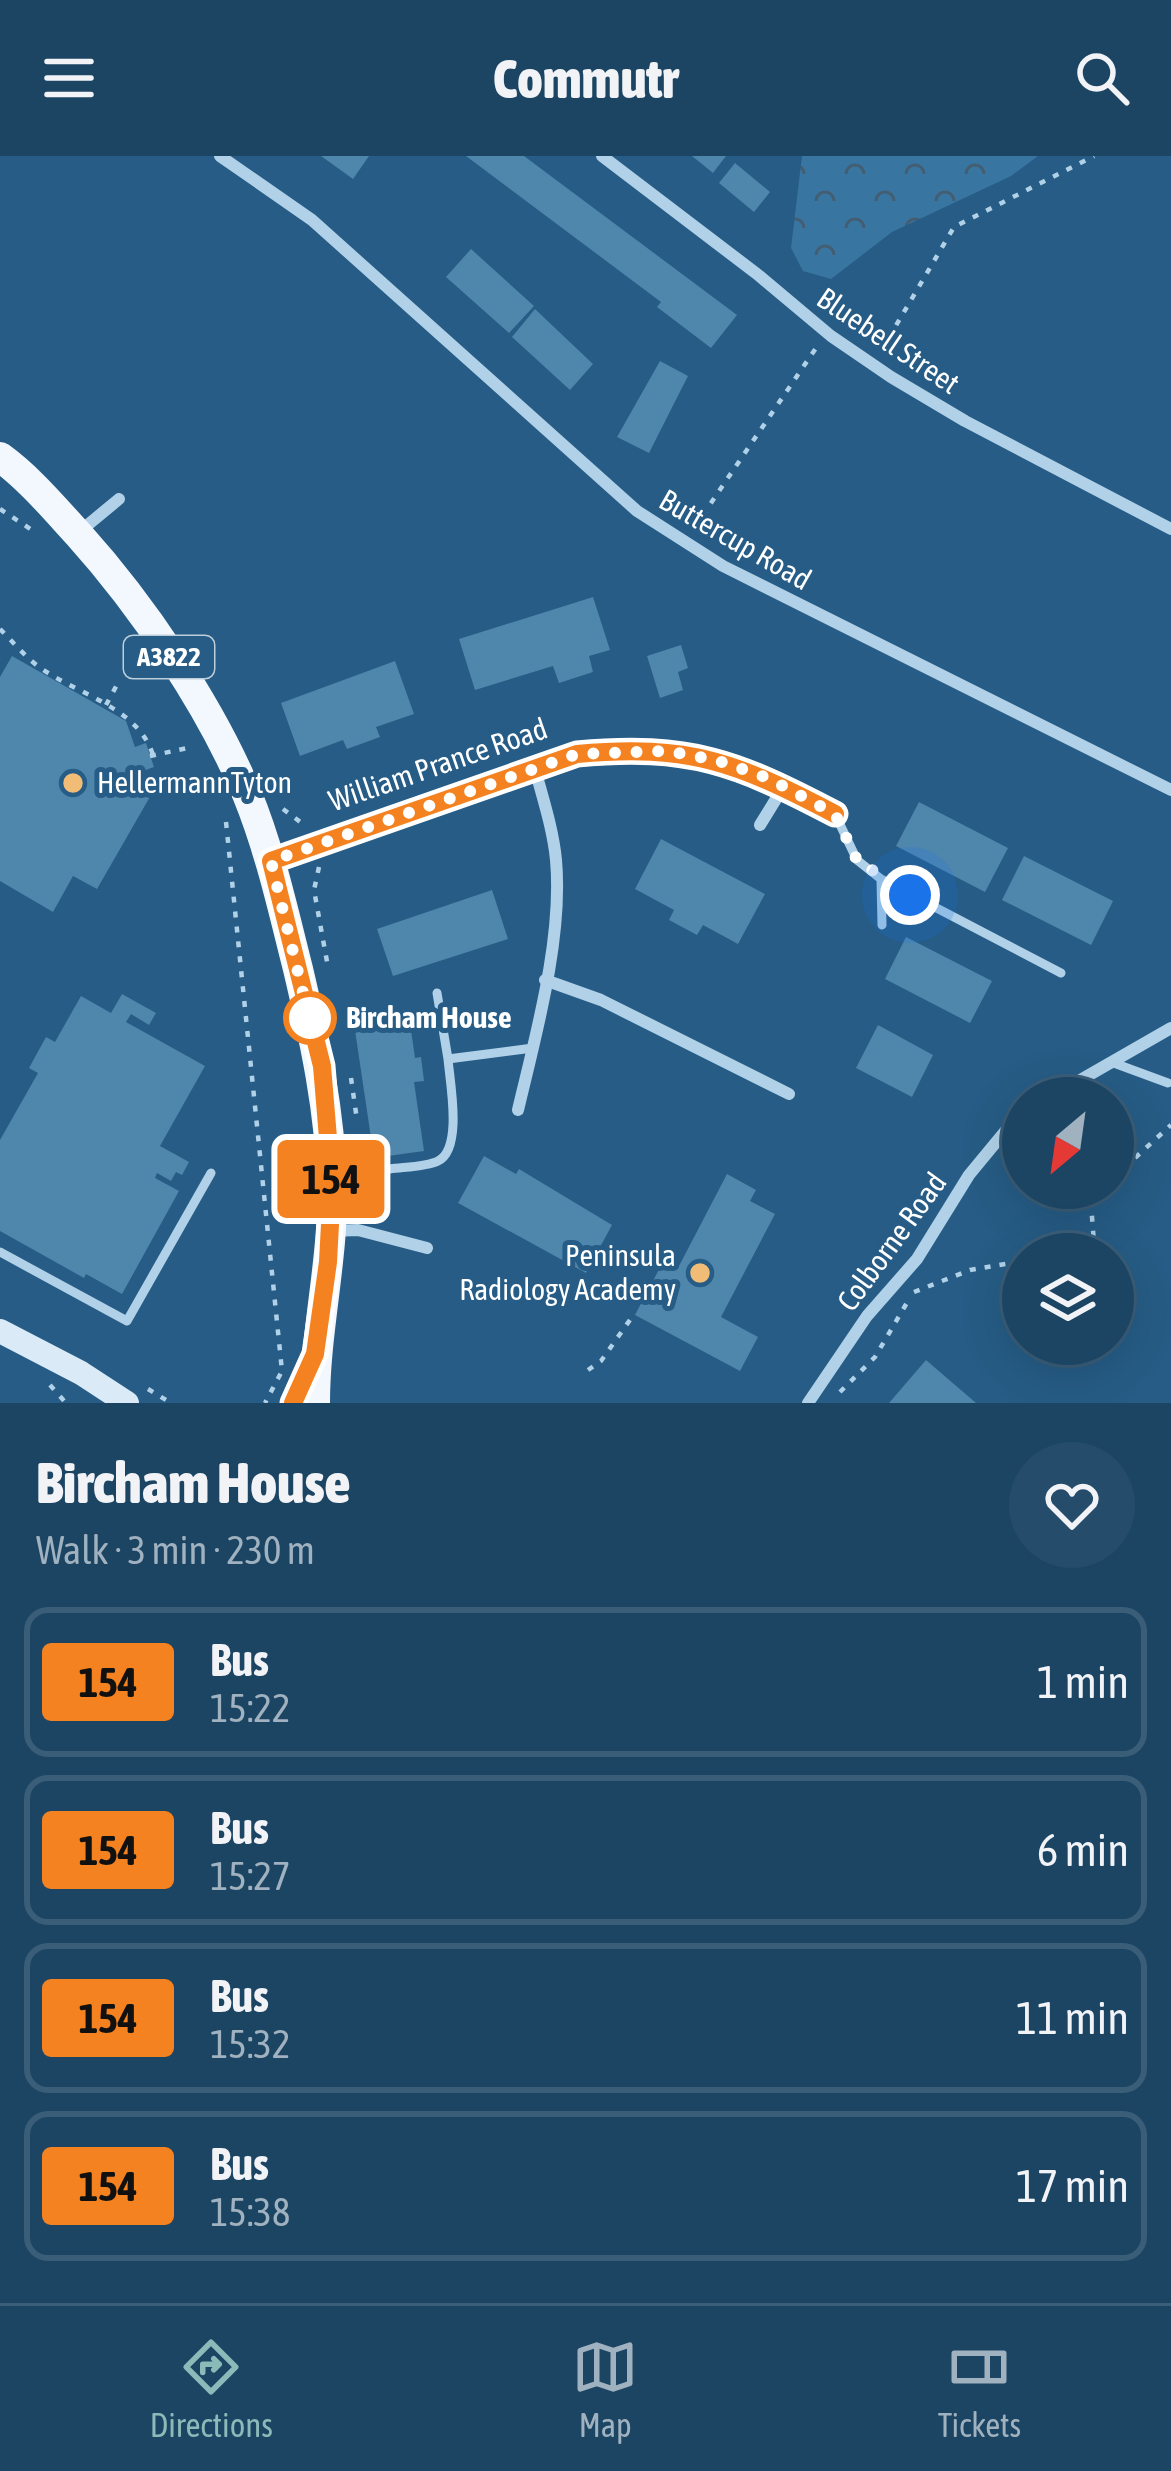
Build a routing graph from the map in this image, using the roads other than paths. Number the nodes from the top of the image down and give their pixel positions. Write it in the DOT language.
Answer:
graph roads {
  1 [pos="220,156"];
  2 [pos="602,156"];
  3 [pos="2,463"];
  4 [pos="119,499"];
  5 [pos="1171,529"];
  6 [pos="77,534"];
  7 [pos="535,769"];
  8 [pos="784,786"];
  9 [pos="1171,790"];
  10 [pos="835,814"];
  11 [pos="760,825"];
  12 [pos="271,861"];
  13 [pos="881,879"];
  14 [pos="882,926"];
  15 [pos="1061,973"];
  16 [pos="545,980"];
  17 [pos="436,994"];
  18 [pos="1171,1028"];
  19 [pos="533,1048"];
  20 [pos="448,1059"];
  21 [pos="1110,1062"];
  22 [pos="1085,1077"];
  23 [pos="1168,1083"];
  24 [pos="789,1094"];
  25 [pos="518,1110"];
  26 [pos="1002,1134"];
  27 [pos="390,1169"];
  28 [pos="211,1173"];
  29 [pos="330,1231"];
  30 [pos="427,1248"];
  31 [pos="0,1252"];
  32 [pos="0,1330"];
  33 [pos="315,1354"];
  34 [pos="128,1403"];
  35 [pos="293,1403"];
  36 [pos="315,1403"];
  37 [pos="808,1403"];
  1 -- 9 [label="street, Buttercup Road"];
  2 -- 5 [label="street, Bluebell Street"];
  3 -- 6 [label="main road, A3822"];
  4 -- 6 [label="street"];
  6 -- 12 [label="main road, A3822"];
  7 -- 8 [label="street, William Prance Road"];
  7 -- 12 [label="street, William Prance Road"];
  7 -- 16 [label="street"];
  8 -- 10 [label="street, William Prance Road"];
  8 -- 11 [label="street"];
  10 -- 13 [label="lane"];
  12 -- 29 [label="main road, A3822"];
  13 -- 14 [label="lane"];
  13 -- 15 [label="lane"];
  16 -- 19 [label="street"];
  16 -- 24 [label="street"];
  17 -- 20 [label="lane"];
  18 -- 21 [label="street"];
  19 -- 20 [label="lane"];
  19 -- 25 [label="street"];
  20 -- 27 [label="lane"];
  21 -- 22 [label="street"];
  21 -- 23 [label="lane"];
  26 -- 37 [label="street, Colborne Road"];
  28 -- 31 [label="lane"];
  29 -- 30 [label="street"];
  29 -- 33 [label="main road, A3822"];
  32 -- 34 [label="street"];
  33 -- 35 [label="main road, A3822"];
  33 -- 36 [label="main road, A3822"];
}
